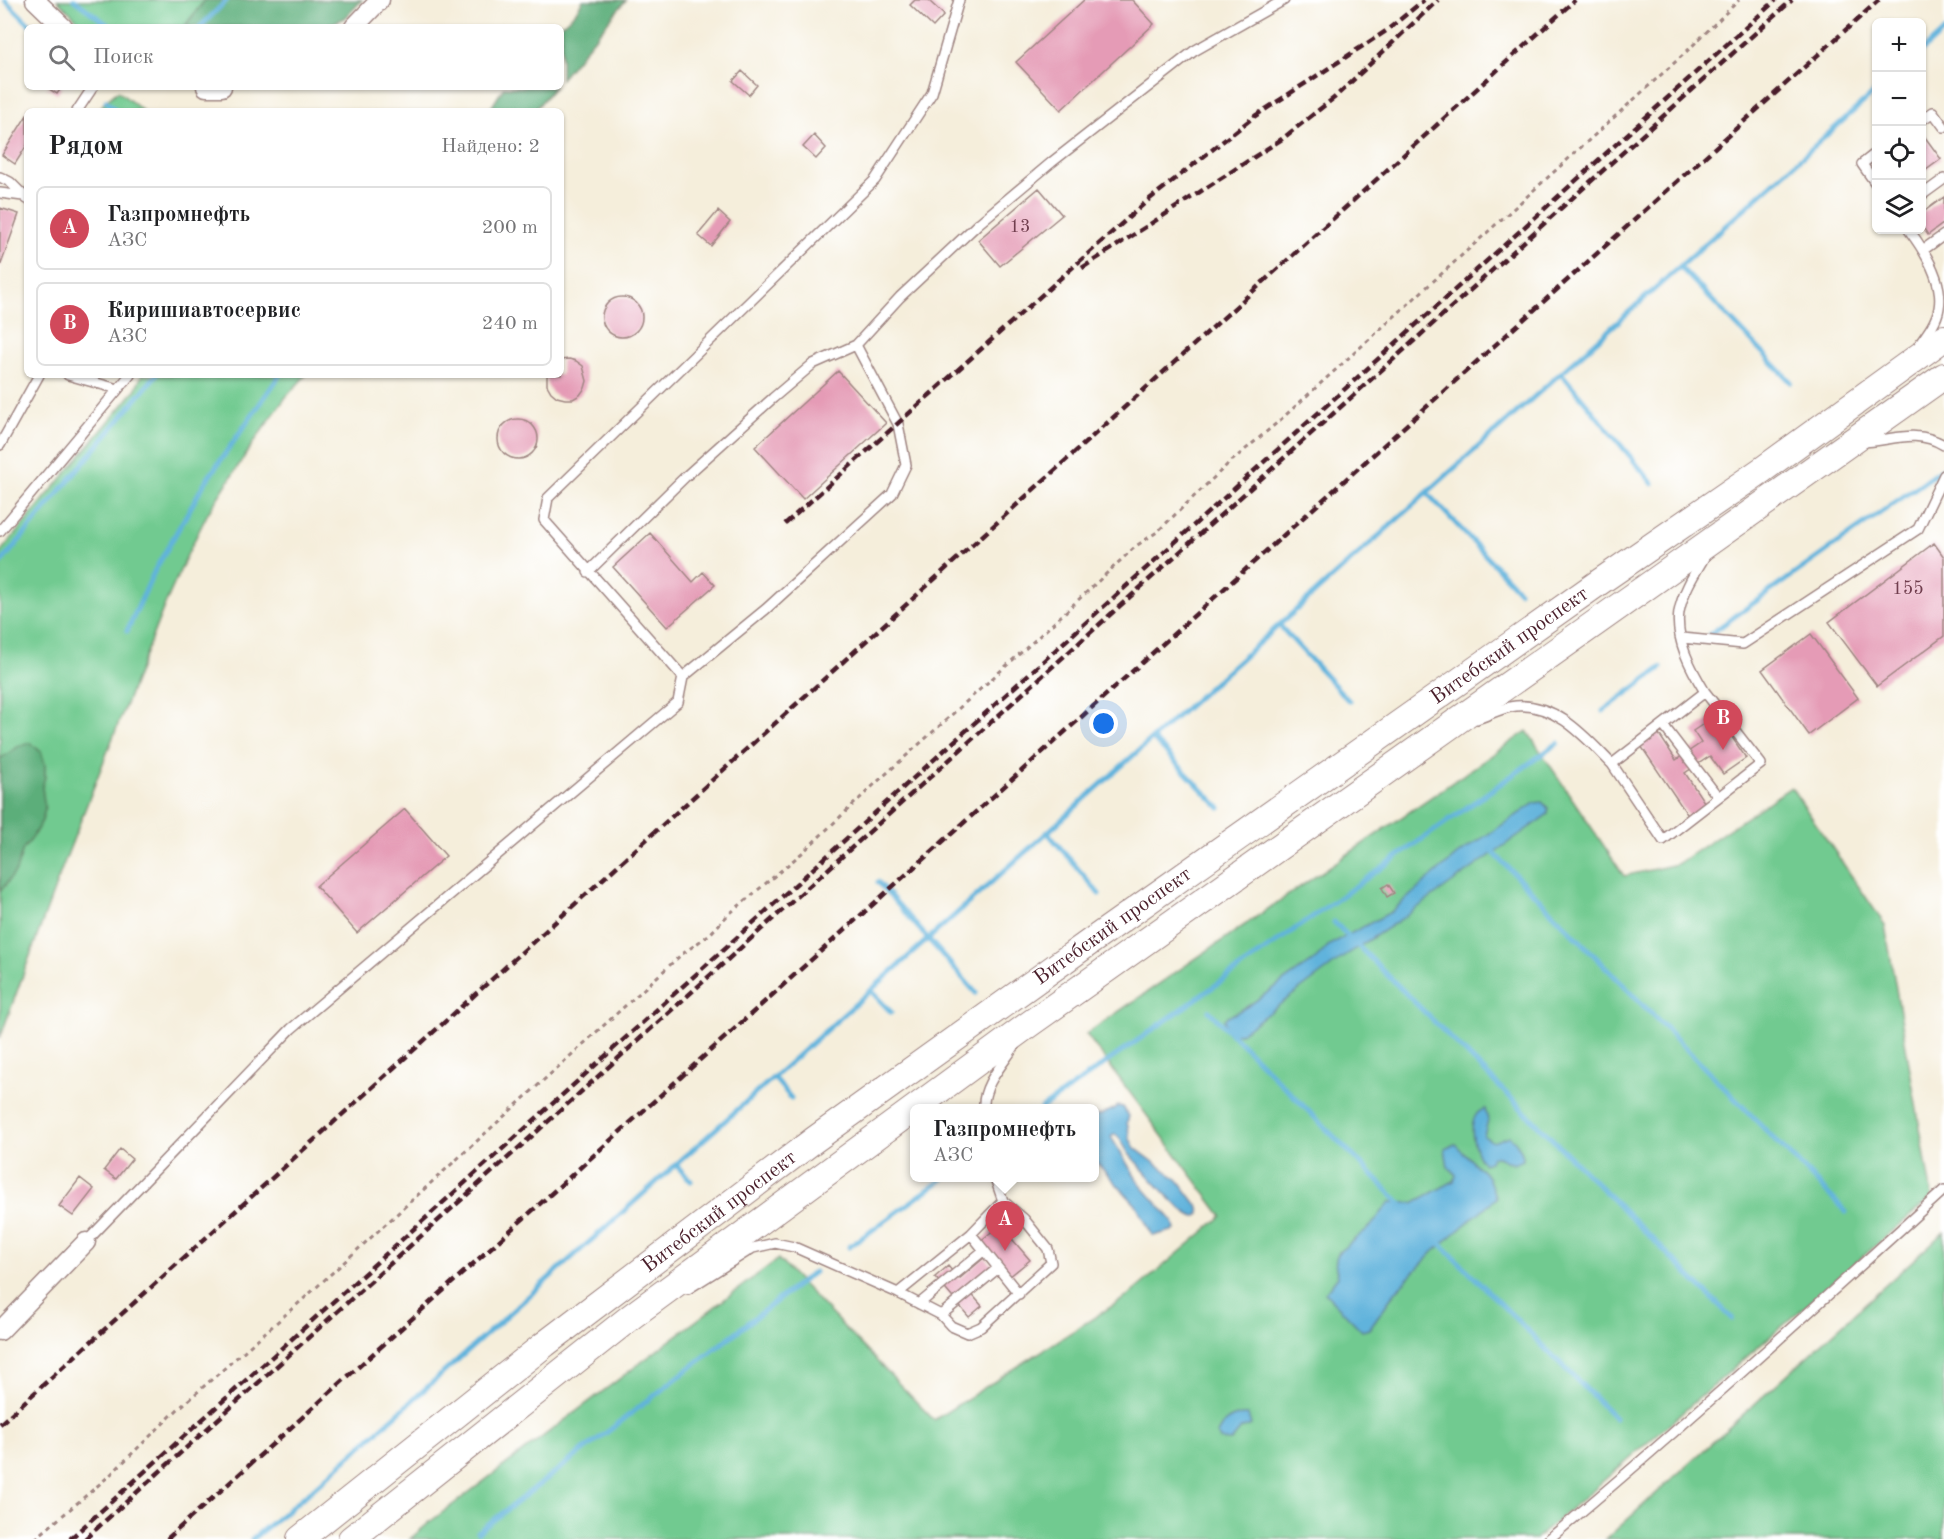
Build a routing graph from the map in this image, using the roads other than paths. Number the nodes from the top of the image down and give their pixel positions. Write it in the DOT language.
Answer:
graph roads {
  1 [pos="35,0"];
  2 [pos="380,0"];
  3 [pos="959,0"];
  4 [pos="1284,0"];
  5 [pos="60,24"];
  6 [pos="357,24"];
  7 [pos="91,90"];
  8 [pos="79,108"];
  9 [pos="1926,117"];
  10 [pos="1944,127"];
  11 [pos="1872,156"];
  12 [pos="0,177"];
  13 [pos="1872,178"];
  14 [pos="1944,179"];
  15 [pos="0,192"];
  16 [pos="1926,192"];
  17 [pos="24,194"];
  18 [pos="24,195"];
  19 [pos="1912,234"];
  20 [pos="1944,235"];
  21 [pos="1923,250"];
  22 [pos="1944,338"];
  23 [pos="856,345"];
  24 [pos="1907,365"];
  25 [pos="1944,376"];
  26 [pos="37,378"];
  27 [pos="79,378"];
  28 [pos="127,378"];
  29 [pos="118,389"];
  30 [pos="1850,442"];
  31 [pos="0,445"];
  32 [pos="1944,445"];
  33 [pos="1944,475"];
  34 [pos="0,531"];
  35 [pos="1716,538"];
  36 [pos="588,572"];
  37 [pos="1682,638"];
  38 [pos="683,677"];
  39 [pos="1705,692"];
  40 [pos="1663,725"];
  41 [pos="1443,731"];
  42 [pos="1612,764"];
  43 [pos="1718,797"];
  44 [pos="1028,1025"];
  45 [pos="920,1104"];
  46 [pos="983,1104"];
  47 [pos="910,1112"];
  48 [pos="996,1182"];
  49 [pos="1944,1190"];
  50 [pos="1003,1200"];
  51 [pos="971,1234"];
  52 [pos="86,1242"];
  53 [pos="983,1251"];
  54 [pos="997,1269"];
  55 [pos="898,1293"];
  56 [pos="1018,1294"];
  57 [pos="919,1304"];
  58 [pos="941,1315"];
  59 [pos="632,1316"];
  60 [pos="0,1331"];
  61 [pos="300,1539"];
  62 [pos="351,1539"];
  63 [pos="1549,1539"];
  1 -- 5 [label="street"];
  2 -- 6 [label="street"];
  3 -- 36 [label="lane"];
  4 -- 23 [label="lane"];
  7 -- 8 [label="lane"];
  9 -- 10 [label="lane"];
  11 -- 13 [label="lane"];
  12 -- 17 [label="lane"];
  14 -- 16 [label="lane"];
  15 -- 18 [label="lane"];
  19 -- 21 [label="lane"];
  20 -- 21 [label="lane"];
  21 -- 24 [label="lane"];
  22 -- 24 [label="main road, Витебский проспект"];
  23 -- 36 [label="lane"];
  23 -- 38 [label="lane"];
  24 -- 61 [label="main road, Витебский проспект"];
  25 -- 30 [label="main road, Витебский проспект"];
  26 -- 31 [label="lane"];
  27 -- 29 [label="lane"];
  28 -- 29 [label="lane"];
  29 -- 34 [label="lane"];
  30 -- 32 [label="lane"];
  30 -- 35 [label="main road, Витебский проспект"];
  33 -- 37 [label="lane"];
  35 -- 37 [label="lane"];
  35 -- 41 [label="main road, Витебский проспект"];
  36 -- 38 [label="lane"];
  37 -- 39 [label="lane"];
  38 -- 52 [label="lane"];
  39 -- 40 [label="lane"];
  39 -- 43 [label="lane"];
  40 -- 42 [label="lane"];
  40 -- 43 [label="lane"];
  41 -- 42 [label="lane"];
  41 -- 44 [label="main road, Витебский проспект"];
  42 -- 43 [label="lane"];
  44 -- 45 [label="main road, Витебский проспект"];
  44 -- 46 [label="lane"];
  47 -- 59 [label="main road, Витебский проспект"];
  48 -- 50 [label="lane"];
  49 -- 63 [label="lane"];
  50 -- 51 [label="lane"];
  50 -- 56 [label="lane"];
  51 -- 53 [label="lane"];
  51 -- 55 [label="lane"];
  52 -- 60 [label="street"];
  53 -- 54 [label="lane"];
  53 -- 57 [label="lane"];
  54 -- 56 [label="lane"];
  54 -- 58 [label="lane"];
  55 -- 57 [label="lane"];
  55 -- 59 [label="lane"];
  56 -- 58 [label="lane"];
  57 -- 58 [label="lane"];
  59 -- 62 [label="main road, Витебский проспект"];
}
